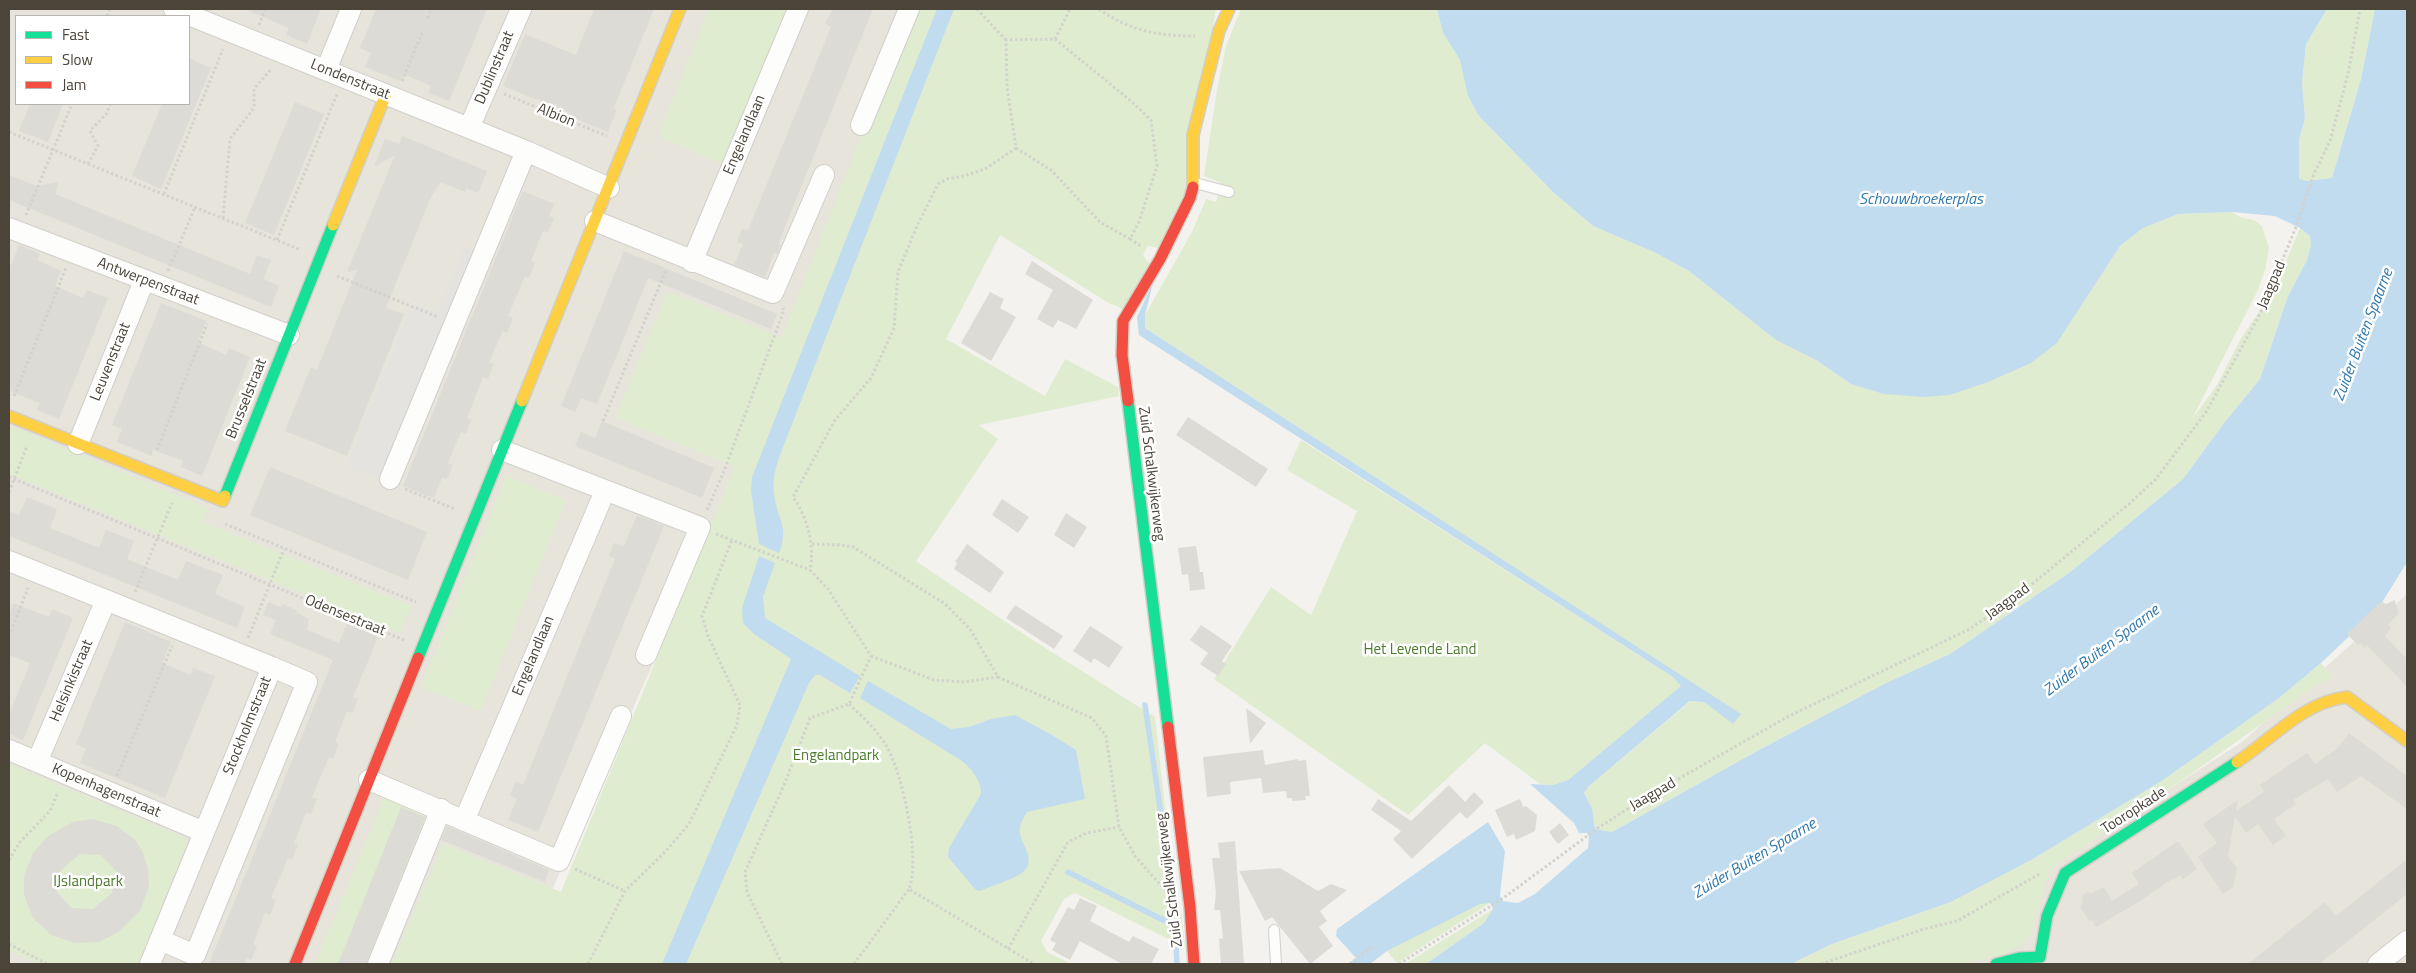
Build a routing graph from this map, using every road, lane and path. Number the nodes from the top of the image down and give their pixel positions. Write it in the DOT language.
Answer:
graph roads {
  1 [pos="352,9"];
  2 [pos="431,9"];
  3 [pos="521,9"];
  4 [pos="680,9"];
  5 [pos="798,9"];
  6 [pos="909,9"];
  7 [pos="977,9"];
  8 [pos="1070,9"];
  9 [pos="1099,9"];
  10 [pos="1229,9"];
  11 [pos="2360,9"];
  12 [pos="179,10"];
  13 [pos="428,18"];
  14 [pos="230,32"];
  15 [pos="422,33"];
  16 [pos="1218,36"];
  17 [pos="1055,38"];
  18 [pos="1006,40"];
  19 [pos="284,54"];
  20 [pos="335,74"];
  21 [pos="486,87"];
  22 [pos="391,96"];
  23 [pos="72,105"];
  24 [pos="110,105"];
  25 [pos="861,125"];
  26 [pos="469,128"];
  27 [pos="9,132"];
  28 [pos="626,144"];
  29 [pos="1016,148"];
  30 [pos="53,150"];
  31 [pos="526,151"];
  32 [pos="88,164"];
  33 [pos="824,175"];
  34 [pos="1194,183"];
  35 [pos="609,188"];
  36 [pos="1229,192"];
  37 [pos="164,194"];
  38 [pos="195,207"];
  39 [pos="222,218"];
  40 [pos="596,222"];
  41 [pos="14,230"];
  42 [pos="1130,239"];
  43 [pos="277,240"];
  44 [pos="673,253"];
  45 [pos="1160,259"];
  46 [pos="318,262"];
  47 [pos="692,262"];
  48 [pos="61,280"];
  49 [pos="153,284"];
  50 [pos="773,293"];
  51 [pos="454,324"];
  52 [pos="289,335"];
  53 [pos="202,337"];
  54 [pos="12,401"];
  55 [pos="9,416"];
  56 [pos="603,421"];
  57 [pos="35,427"];
  58 [pos="78,444"];
  59 [pos="502,450"];
  60 [pos="153,459"];
  61 [pos="9,477"];
  62 [pos="14,479"];
  63 [pos="390,479"];
  64 [pos="180,484"];
  65 [pos="605,491"];
  66 [pos="9,492"];
  67 [pos="223,501"];
  68 [pos="474,517"];
  69 [pos="700,527"];
  70 [pos="158,539"];
  71 [pos="732,540"];
  72 [pos="812,544"];
  73 [pos="284,548"];
  74 [pos="9,561"];
  75 [pos="810,570"];
  76 [pos="34,572"];
  77 [pos="269,585"];
  78 [pos="106,600"];
  79 [pos="128,609"];
  80 [pos="436,609"];
  81 [pos="178,629"];
  82 [pos="9,636"];
  83 [pos="421,647"];
  84 [pos="242,655"];
  85 [pos="646,655"];
  86 [pos="871,656"];
  87 [pos="272,667"];
  88 [pos="998,677"];
  89 [pos="849,704"];
  90 [pos="620,716"];
  91 [pos="2407,742"];
  92 [pos="9,750"];
  93 [pos="37,762"];
  94 [pos="369,780"];
  95 [pos="58,792"];
  96 [pos="110,793"];
  97 [pos="441,810"];
  98 [pos="464,821"];
  99 [pos="1119,827"];
  100 [pos="204,832"];
  101 [pos="9,860"];
  102 [pos="559,861"];
  103 [pos="2066,873"];
  104 [pos="909,889"];
  105 [pos="625,891"];
  106 [pos="1166,891"];
  107 [pos="1274,930"];
  108 [pos="160,940"];
  109 [pos="2407,941"];
  110 [pos="9,944"];
  111 [pos="1373,946"];
  112 [pos="1008,949"];
  113 [pos="2046,961"];
  114 [pos="1826,963"];
  115 [pos="47,964"];
  116 [pos="150,964"];
  117 [pos="295,964"];
  118 [pos="378,964"];
  119 [pos="588,964"];
  120 [pos="782,964"];
  121 [pos="854,964"];
  122 [pos="1034,964"];
  123 [pos="1194,964"];
  124 [pos="1276,964"];
  125 [pos="1350,964"];
  126 [pos="1399,964"];
  127 [pos="1821,964"];
  128 [pos="1996,964"];
  129 [pos="2378,964"];
  1 -- 20 [label="street"];
  2 -- 13 [label="path"];
  3 -- 21 [label="street, Dublinstraat"];
  4 -- 28 [label="street"];
  5 -- 47 [label="street, Engelandlaan"];
  6 -- 25 [label="street"];
  7 -- 18 [label="path"];
  8 -- 17 [label="path"];
  9 -- 16 [label="path"];
  10 -- 16 [label="street, Zuid Schalkwijkerweg"];
  11 -- 126 [label="path, Jaagpad"];
  12 -- 14 [label="street, Londenstraat"];
  14 -- 19 [label="street, Londenstraat"];
  14 -- 37 [label="path"];
  15 -- 22 [label="path"];
  16 -- 34 [label="street, Zuid Schalkwijkerweg"];
  17 -- 18 [label="path"];
  17 -- 42 [label="path"];
  18 -- 29 [label="path"];
  19 -- 20 [label="street, Londenstraat"];
  19 -- 39 [label="path"];
  20 -- 22 [label="street, Londenstraat"];
  20 -- 43 [label="path"];
  21 -- 26 [label="street, Dublinstraat"];
  21 -- 28 [label="path, Albion"];
  22 -- 26 [label="street, Londenstraat"];
  22 -- 46 [label="street, Brusselstraat"];
  23 -- 30 [label="path"];
  24 -- 32 [label="path"];
  26 -- 31 [label="street, Londenstraat"];
  27 -- 30 [label="path"];
  28 -- 35 [label="street"];
  29 -- 42 [label="path"];
  29 -- 72 [label="path"];
  30 -- 32 [label="path"];
  30 -- 41 [label="path"];
  31 -- 35 [label="street, Londenstraat"];
  31 -- 51 [label="street"];
  32 -- 37 [label="path"];
  33 -- 50 [label="street"];
  34 -- 36 [label="lane"];
  34 -- 45 [label="street, Zuid Schalkwijkerweg"];
  35 -- 40 [label="street"];
  37 -- 38 [label="path"];
  38 -- 39 [label="path"];
  38 -- 49 [label="path"];
  39 -- 43 [label="path"];
  40 -- 44 [label="street"];
  40 -- 59 [label="street"];
  41 -- 49 [label="street, Antwerpenstraat"];
  42 -- 45 [label="path"];
  43 -- 46 [label="path"];
  44 -- 47 [label="street"];
  44 -- 56 [label="path"];
  45 -- 123 [label="street, Zuid Schalkwijkerweg"];
  46 -- 51 [label="path"];
  46 -- 52 [label="street, Brusselstraat"];
  47 -- 50 [label="street"];
  48 -- 54 [label="path"];
  49 -- 52 [label="street, Antwerpenstraat"];
  49 -- 58 [label="street, Leuvenstraat"];
  50 -- 69 [label="path"];
  51 -- 63 [label="street"];
  52 -- 67 [label="street, Brusselstraat"];
  53 -- 60 [label="path"];
  55 -- 57 [label="street"];
  57 -- 58 [label="street"];
  57 -- 62 [label="path"];
  58 -- 64 [label="street"];
  59 -- 65 [label="street"];
  59 -- 68 [label="street"];
  61 -- 62 [label="path, Odensestraat"];
  62 -- 66 [label="path"];
  62 -- 70 [label="path, Odensestraat"];
  63 -- 68 [label="path"];
  64 -- 67 [label="street"];
  64 -- 70 [label="path"];
  65 -- 69 [label="street"];
  65 -- 98 [label="street, Engelandlaan"];
  67 -- 73 [label="path"];
  68 -- 80 [label="street"];
  69 -- 71 [label="path"];
  69 -- 85 [label="street"];
  70 -- 77 [label="path, Odensestraat"];
  70 -- 79 [label="path"];
  71 -- 75 [label="path"];
  71 -- 105 [label="path"];
  72 -- 75 [label="path"];
  72 -- 88 [label="path"];
  73 -- 77 [label="path"];
  73 -- 80 [label="path"];
  74 -- 76 [label="street, Stockholmstraat"];
  75 -- 86 [label="path"];
  76 -- 78 [label="street, Stockholmstraat"];
  76 -- 82 [label="path"];
  77 -- 83 [label="path, Odensestraat"];
  77 -- 84 [label="path"];
  78 -- 79 [label="street, Stockholmstraat"];
  78 -- 93 [label="street, Helsinkistraat"];
  79 -- 81 [label="street, Stockholmstraat"];
  80 -- 83 [label="street"];
  81 -- 84 [label="street, Stockholmstraat"];
  81 -- 96 [label="path"];
  83 -- 94 [label="street"];
  84 -- 87 [label="street, Stockholmstraat"];
  86 -- 88 [label="path"];
  86 -- 89 [label="path"];
  87 -- 100 [label="street, Stockholmstraat"];
  87 -- 108 [label="street"];
  88 -- 99 [label="path"];
  89 -- 104 [label="path"];
  89 -- 120 [label="path"];
  90 -- 102 [label="street"];
  91 -- 103 [label="street, Tooropkade"];
  92 -- 93 [label="street, Kopenhagenstraat"];
  93 -- 96 [label="street, Kopenhagenstraat"];
  94 -- 97 [label="street"];
  94 -- 117 [label="street"];
  95 -- 101 [label="path"];
  96 -- 100 [label="street, Kopenhagenstraat"];
  97 -- 98 [label="street"];
  97 -- 118 [label="street"];
  98 -- 102 [label="street"];
  99 -- 106 [label="path"];
  99 -- 112 [label="path"];
  100 -- 108 [label="street, Stockholmstraat"];
  102 -- 105 [label="path"];
  103 -- 113 [label="street"];
  103 -- 114 [label="path"];
  104 -- 112 [label="path"];
  104 -- 121 [label="path"];
  105 -- 119 [label="path"];
  107 -- 124 [label="lane"];
  108 -- 116 [label="street, Stockholmstraat"];
  109 -- 129 [label="street"];
  110 -- 115 [label="path"];
  111 -- 125 [label="path"];
  112 -- 122 [label="path"];
  113 -- 128 [label="street"];
  114 -- 127 [label="path"];
}
